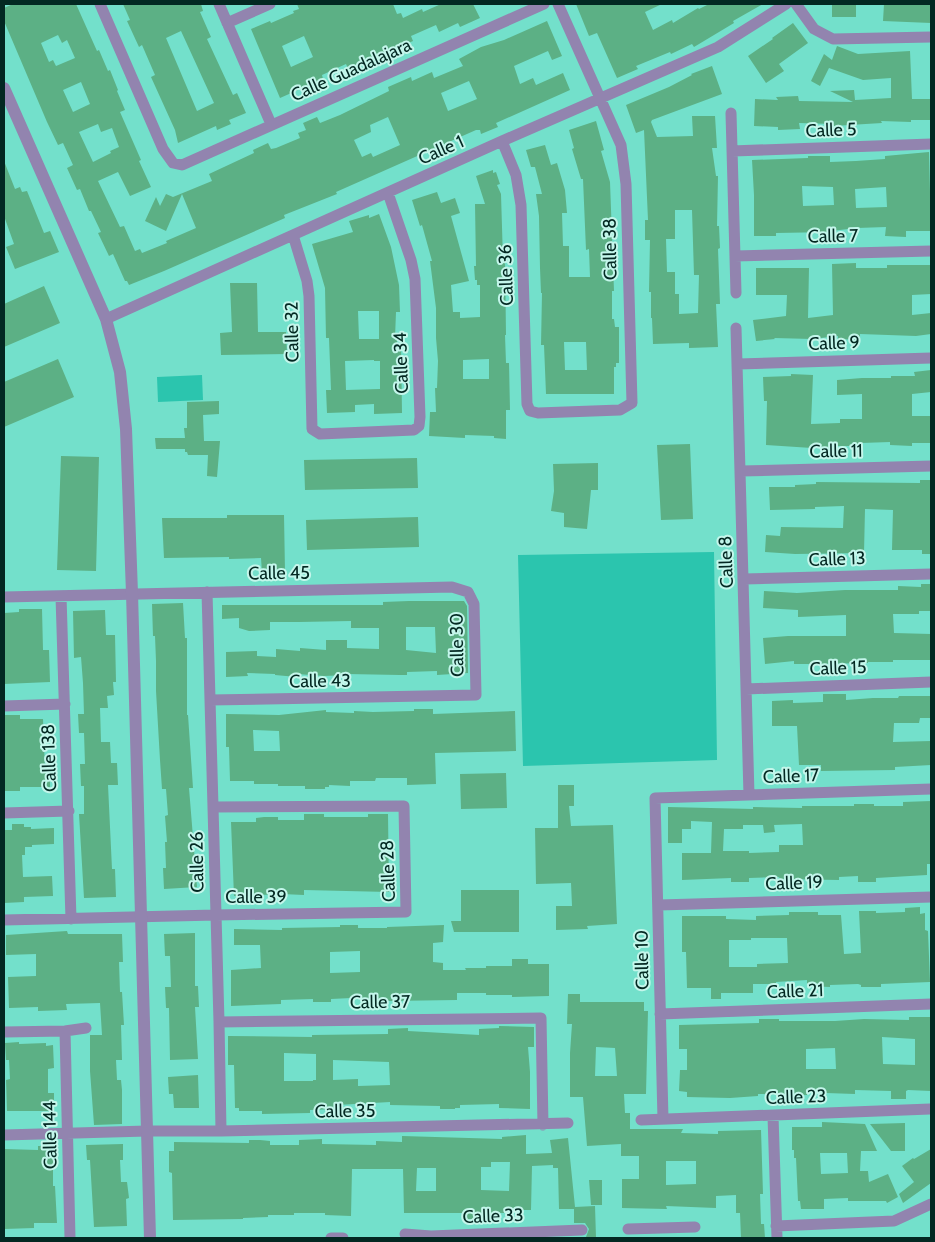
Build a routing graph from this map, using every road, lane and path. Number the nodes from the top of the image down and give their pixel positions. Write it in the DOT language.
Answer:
graph roads {
  1 [pos="100,4"];
  2 [pos="219,4"];
  3 [pos="270,4"];
  4 [pos="544,4"];
  5 [pos="558,4"];
  6 [pos="786,4"];
  7 [pos="796,4"];
  8 [pos="227,22"];
  9 [pos="931,37"];
  10 [pos="4,88"];
  11 [pos="601,99"];
  12 [pos="731,113"];
  13 [pos="271,124"];
  14 [pos="502,141"];
  15 [pos="931,144"];
  16 [pos="732,151"];
  17 [pos="388,193"];
  18 [pos="293,235"];
  19 [pos="931,251"];
  20 [pos="735,256"];
  21 [pos="736,293"];
  22 [pos="106,319"];
  23 [pos="736,328"];
  24 [pos="931,358"];
  25 [pos="738,364"];
  26 [pos="530,411"];
  27 [pos="312,429"];
  28 [pos="931,466"];
  29 [pos="741,471"];
  30 [pos="931,574"];
  31 [pos="744,580"];
  32 [pos="426,587"];
  33 [pos="207,592"];
  34 [pos="132,593"];
  35 [pos="61,596"];
  36 [pos="4,598"];
  37 [pos="931,682"];
  38 [pos="746,689"];
  39 [pos="430,696"];
  40 [pos="210,700"];
  41 [pos="65,704"];
  42 [pos="4,706"];
  43 [pos="931,789"];
  44 [pos="748,795"];
  45 [pos="655,800"];
  46 [pos="214,807"];
  47 [pos="69,811"];
  48 [pos="4,813"];
  49 [pos="931,897"];
  50 [pos="659,905"];
  51 [pos="341,914"];
  52 [pos="216,915"];
  53 [pos="141,917"];
  54 [pos="71,919"];
  55 [pos="4,920"];
  56 [pos="931,1004"];
  57 [pos="660,1014"];
  58 [pos="220,1022"];
  59 [pos="86,1028"];
  60 [pos="65,1031"];
  61 [pos="4,1032"];
  62 [pos="930,1109"];
  63 [pos="773,1116"];
  64 [pos="663,1119"];
  65 [pos="641,1120"];
  66 [pos="543,1124"];
  67 [pos="568,1124"];
  68 [pos="147,1131"];
  69 [pos="221,1131"];
  70 [pos="68,1134"];
  71 [pos="4,1135"];
  72 [pos="931,1204"];
  73 [pos="776,1226"];
  74 [pos="695,1227"];
  75 [pos="628,1229"];
  76 [pos="582,1230"];
  77 [pos="661,1233"];
  78 [pos="405,1234"];
  79 [pos="547,1235"];
  80 [pos="431,1237"];
  81 [pos="70,1238"];
  82 [pos="150,1238"];
  83 [pos="331,1238"];
  84 [pos="343,1238"];
  85 [pos="777,1238"];
  1 -- 13 [label="street, Calle Guadalajara"];
  2 -- 8 [label="street"];
  3 -- 8 [label="street"];
  4 -- 13 [label="street, Calle Guadalajara"];
  5 -- 11 [label="street, Calle 38"];
  6 -- 11 [label="street, Calle 1"];
  7 -- 9 [label="street"];
  8 -- 13 [label="street"];
  10 -- 22 [label="street"];
  11 -- 14 [label="street, Calle 1"];
  11 -- 26 [label="street, Calle 38"];
  12 -- 16 [label="street"];
  14 -- 17 [label="street, Calle 1"];
  14 -- 26 [label="street, Calle 36"];
  15 -- 16 [label="street, Calle 5"];
  16 -- 20 [label="street"];
  17 -- 18 [label="street, Calle 1"];
  17 -- 27 [label="street, Calle 34"];
  18 -- 22 [label="street, Calle 1"];
  18 -- 27 [label="street, Calle 32"];
  19 -- 20 [label="street, Calle 7"];
  20 -- 21 [label="street"];
  22 -- 34 [label="street"];
  23 -- 25 [label="street, Calle 8"];
  24 -- 25 [label="street, Calle 9"];
  25 -- 29 [label="street, Calle 8"];
  28 -- 29 [label="street, Calle 11"];
  29 -- 31 [label="street, Calle 8"];
  30 -- 31 [label="street, Calle 13"];
  31 -- 38 [label="street, Calle 8"];
  32 -- 33 [label="street, Calle 45"];
  32 -- 39 [label="street, Calle 30"];
  33 -- 34 [label="street, Calle 45"];
  33 -- 40 [label="street, Calle 26"];
  34 -- 35 [label="street, Calle 45"];
  34 -- 53 [label="street"];
  35 -- 36 [label="street, Calle 45"];
  35 -- 41 [label="street, Calle 138"];
  37 -- 38 [label="street, Calle 15"];
  38 -- 44 [label="street, Calle 8"];
  39 -- 40 [label="street, Calle 43"];
  40 -- 46 [label="street, Calle 26"];
  41 -- 42 [label="street"];
  41 -- 47 [label="street, Calle 138"];
  43 -- 44 [label="street, Calle 17"];
  44 -- 45 [label="street, Calle 17"];
  45 -- 50 [label="street, Calle 10"];
  46 -- 51 [label="street, Calle 28"];
  46 -- 52 [label="street, Calle 26"];
  47 -- 48 [label="street"];
  47 -- 54 [label="street, Calle 138"];
  49 -- 50 [label="street, Calle 19"];
  50 -- 57 [label="street, Calle 10"];
  51 -- 52 [label="street, Calle 39"];
  52 -- 53 [label="street, Calle 39"];
  52 -- 58 [label="street, Calle 26"];
  53 -- 54 [label="street, Calle 39"];
  53 -- 68 [label="street"];
  54 -- 55 [label="street, Calle 39"];
  56 -- 57 [label="street, Calle 21"];
  57 -- 64 [label="street, Calle 10"];
  58 -- 66 [label="street, Calle 37"];
  58 -- 69 [label="street, Calle 26"];
  59 -- 60 [label="street"];
  60 -- 61 [label="street"];
  60 -- 70 [label="street, Calle 144"];
  62 -- 63 [label="street, Calle 23"];
  63 -- 64 [label="street, Calle 23"];
  63 -- 73 [label="street"];
  64 -- 65 [label="street, Calle 23"];
  66 -- 67 [label="street, Calle 35"];
  66 -- 69 [label="street, Calle 35"];
  68 -- 69 [label="street, Calle 35"];
  68 -- 70 [label="street, Calle 35"];
  68 -- 82 [label="street"];
  70 -- 71 [label="street, Calle 35"];
  70 -- 81 [label="street, Calle 144"];
  72 -- 73 [label="street"];
  73 -- 85 [label="street"];
  74 -- 77 [label="street"];
  75 -- 77 [label="street"];
  76 -- 79 [label="street, Calle 33"];
  78 -- 80 [label="street, Calle 33"];
  79 -- 80 [label="street, Calle 33"];
  83 -- 84 [label="street"];
}
